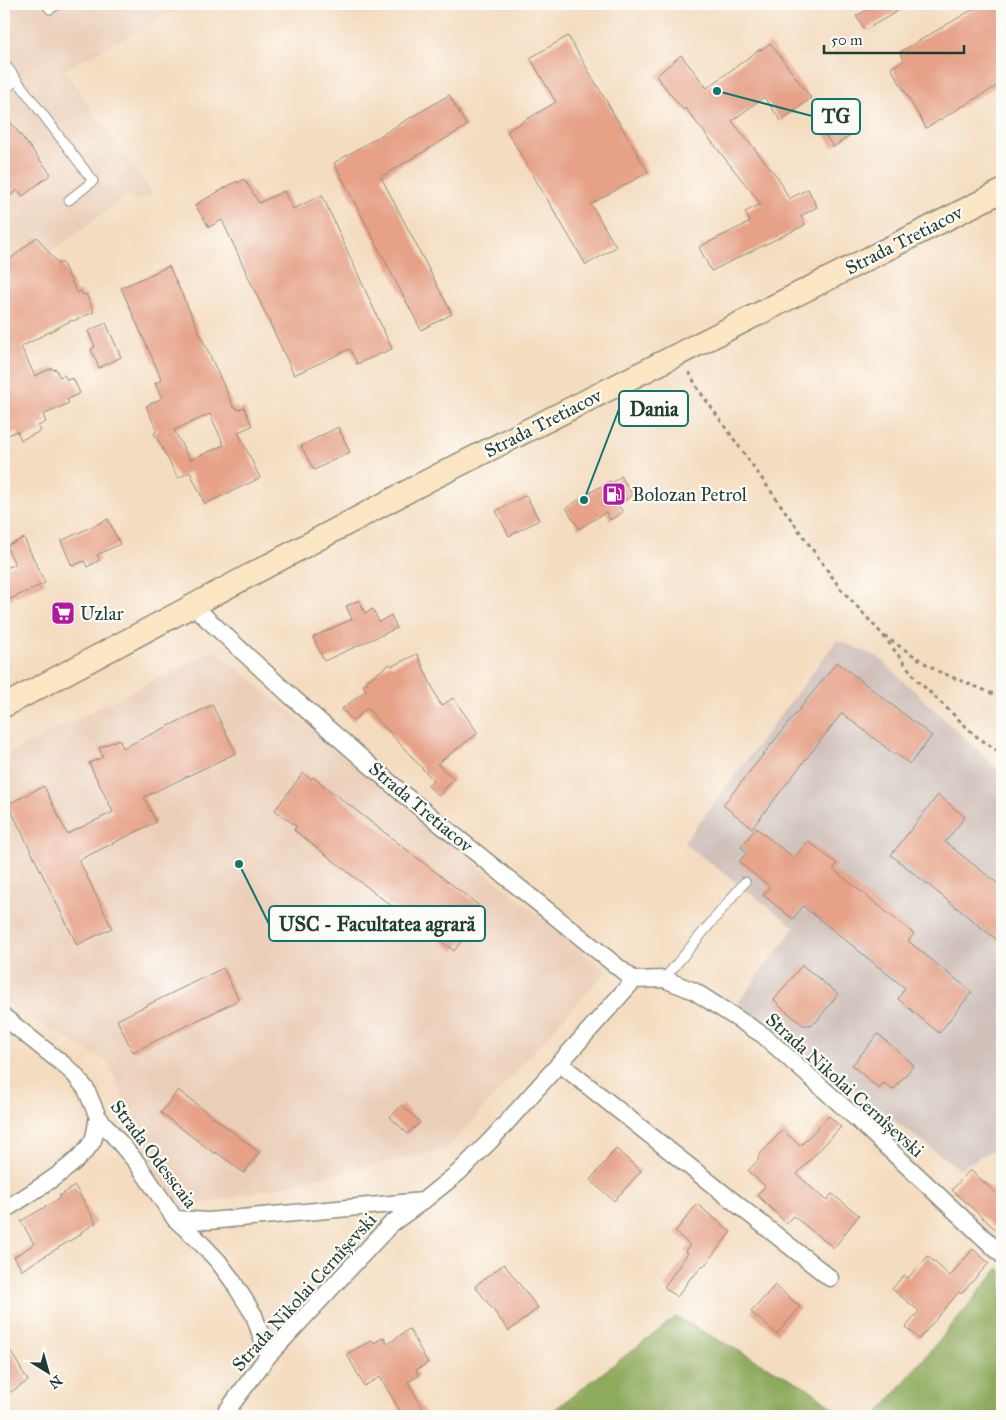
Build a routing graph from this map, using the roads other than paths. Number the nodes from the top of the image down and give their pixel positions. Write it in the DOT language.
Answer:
graph roads {
  1 [pos="46,4"];
  2 [pos="58,4"];
  3 [pos="4,63"];
  4 [pos="17,80"];
  5 [pos="4,90"];
  6 [pos="1002,191"];
  7 [pos="69,200"];
  8 [pos="192,605"];
  9 [pos="4,706"];
  10 [pos="745,882"];
  11 [pos="664,979"];
  12 [pos="634,980"];
  13 [pos="4,1018"];
  14 [pos="560,1063"];
  15 [pos="98,1117"];
  16 [pos="422,1201"];
  17 [pos="4,1210"];
  18 [pos="175,1219"];
  19 [pos="1002,1255"];
  20 [pos="830,1278"];
  21 [pos="268,1356"];
  22 [pos="223,1416"];
  1 -- 2 [label="lane"];
  3 -- 4 [label="lane"];
  4 -- 5 [label="lane"];
  4 -- 7 [label="lane"];
  6 -- 8 [label="street, Strada Tretiacov"];
  8 -- 9 [label="street, Strada Tretiacov"];
  8 -- 12 [label="street, Strada Tretiacov"];
  10 -- 11 [label="lane"];
  11 -- 12 [label="street, Strada Nikolai Cernîșevski"];
  11 -- 19 [label="street, Strada Nikolai Cernîșevski"];
  12 -- 14 [label="street, Strada Nikolai Cernîșevski"];
  13 -- 15 [label="street, Strada Odesscaia"];
  14 -- 16 [label="street, Strada Nikolai Cernîșevski"];
  14 -- 20 [label="street"];
  15 -- 17 [label="street"];
  15 -- 18 [label="street, Strada Odesscaia"];
  16 -- 18 [label="street, Strada Nikolai Cernîșevski"];
  16 -- 21 [label="street, Strada Nikolai Cernîșevski"];
  18 -- 21 [label="street, Strada Odesscaia"];
  21 -- 22 [label="street, Strada Nikolai Cernîșevski"];
}
